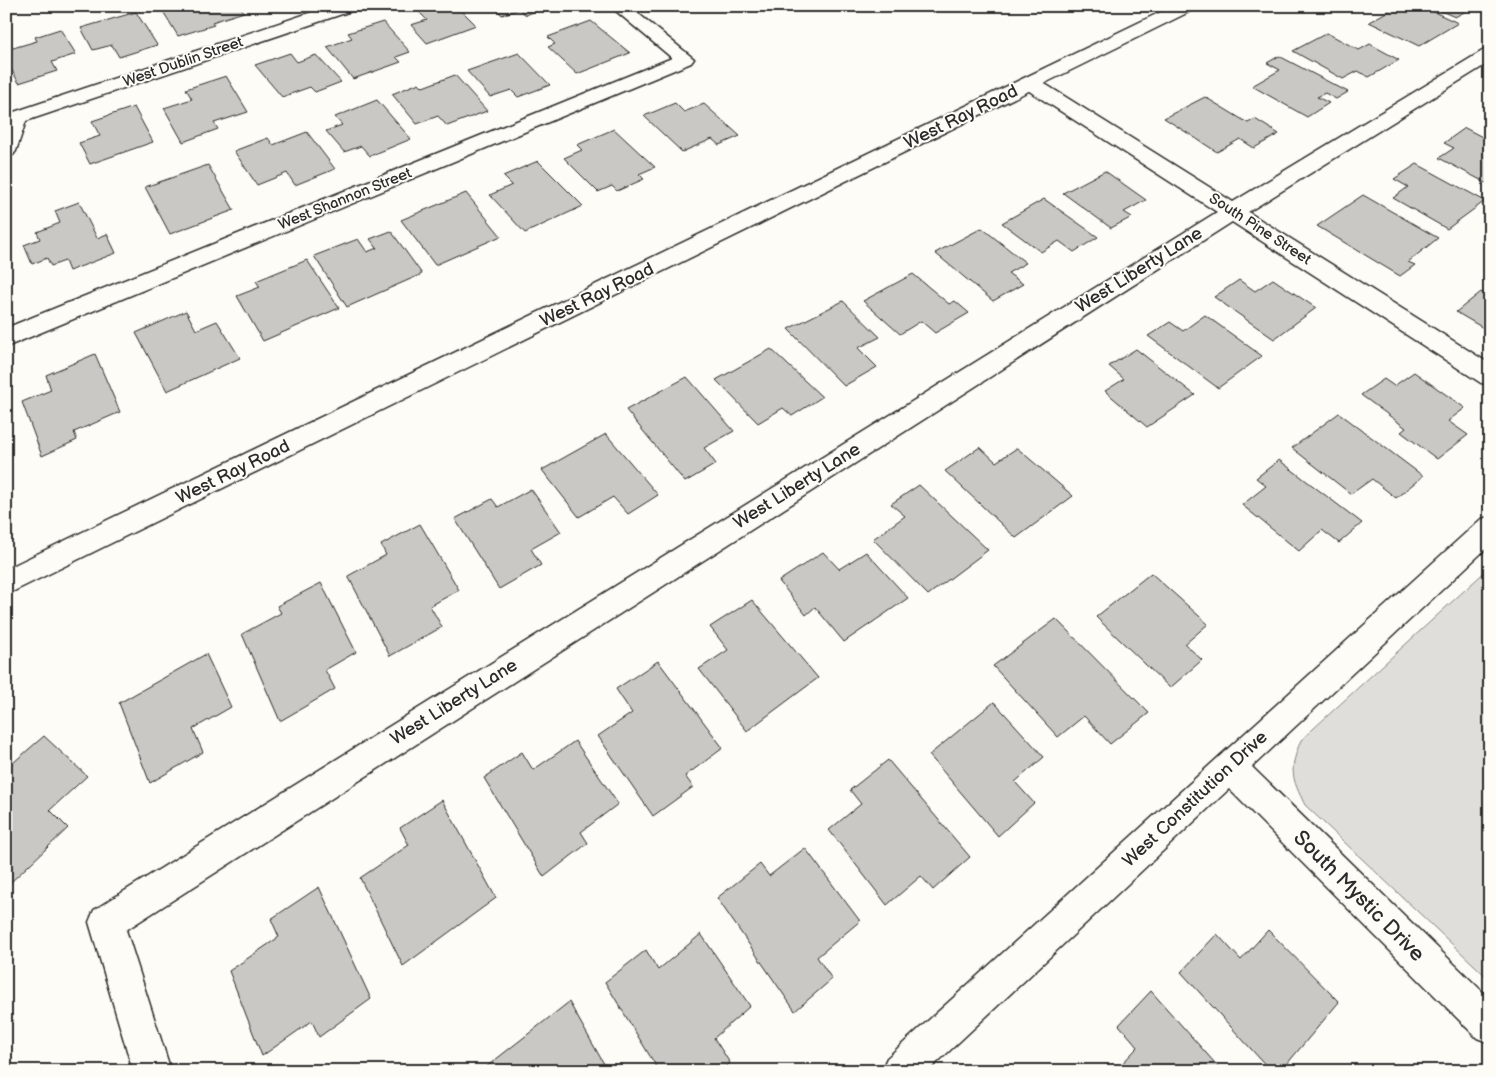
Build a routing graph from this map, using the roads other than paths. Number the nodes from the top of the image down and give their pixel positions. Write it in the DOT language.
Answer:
graph roads {
  1 [pos="348,6"];
  2 [pos="618,6"];
  3 [pos="1184,7"];
  4 [pos="1490,54"];
  5 [pos="1030,83"];
  6 [pos="6,151"];
  7 [pos="1232,212"];
  8 [pos="6,338"];
  9 [pos="1490,376"];
  10 [pos="1490,528"];
  11 [pos="6,583"];
  12 [pos="1229,767"];
  13 [pos="1490,1024"];
  14 [pos="152,1071"];
  15 [pos="900,1071"];
  1 -- 6 [label="street, West Dublin Street"];
  2 -- 8 [label="street, West Shannon Street"];
  3 -- 5 [label="street, West Ray Road"];
  4 -- 7 [label="street, West Liberty Lane"];
  5 -- 7 [label="street, South Pine Street"];
  5 -- 11 [label="street, West Ray Road"];
  7 -- 9 [label="street, South Pine Street"];
  7 -- 14 [label="street, West Liberty Lane"];
  10 -- 12 [label="street, West Constitution Drive"];
  12 -- 13 [label="street, South Mystic Drive"];
  12 -- 15 [label="street, West Constitution Drive"];
}
